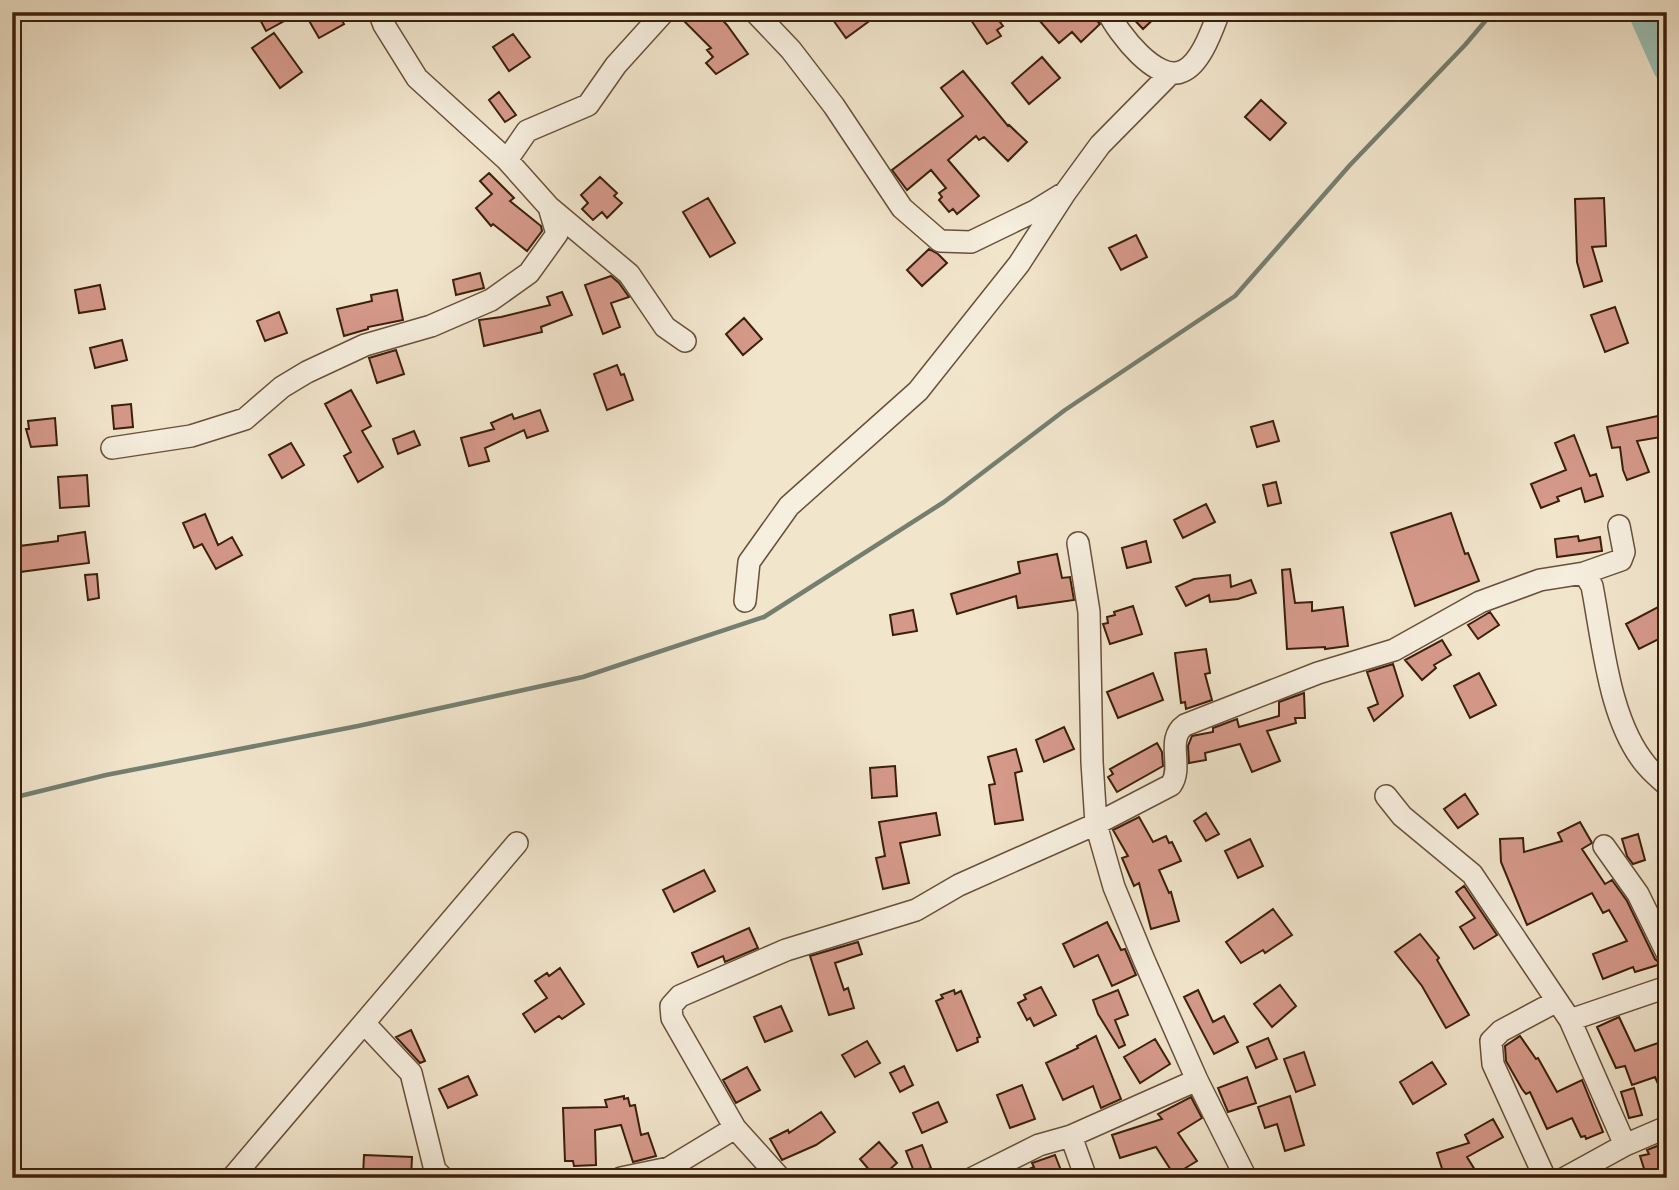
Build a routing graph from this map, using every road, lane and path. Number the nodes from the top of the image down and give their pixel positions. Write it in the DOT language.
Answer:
graph roads {
  1 [pos="379,12"];
  2 [pos="664,12"];
  3 [pos="755,12"];
  4 [pos="1108,12"];
  5 [pos="1219,12"];
  6 [pos="1170,74"];
  7 [pos="507,160"];
  8 [pos="1065,193"];
  9 [pos="549,207"];
  10 [pos="685,341"];
  11 [pos="112,448"];
  12 [pos="1619,526"];
  13 [pos="1078,544"];
  14 [pos="1584,573"];
  15 [pos="745,601"];
  16 [pos="1667,785"];
  17 [pos="1386,796"];
  18 [pos="1096,824"];
  19 [pos="517,843"];
  20 [pos="1604,846"];
  21 [pos="1667,953"];
  22 [pos="1667,987"];
  23 [pos="1557,1001"];
  24 [pos="1570,1020"];
  25 [pos="364,1023"];
  26 [pos="1197,1080"];
  27 [pos="1667,1127"];
  28 [pos="735,1128"];
  29 [pos="1071,1136"];
  30 [pos="1625,1145"];
  31 [pos="232,1178"];
  32 [pos="443,1178"];
  33 [pos="621,1178"];
  34 [pos="780,1178"];
  35 [pos="973,1178"];
  36 [pos="1086,1178"];
  37 [pos="1246,1178"];
  38 [pos="1545,1178"];
  39 [pos="1565,1178"];
  1 -- 7 [label="street"];
  2 -- 7 [label="street"];
  3 -- 8 [label="street"];
  4 -- 6 [label="street"];
  5 -- 6 [label="street"];
  6 -- 8 [label="street"];
  7 -- 9 [label="street"];
  8 -- 15 [label="street"];
  9 -- 10 [label="street"];
  9 -- 11 [label="street"];
  12 -- 14 [label="street"];
  13 -- 18 [label="street"];
  14 -- 16 [label="street"];
  14 -- 18 [label="street"];
  17 -- 23 [label="street"];
  18 -- 26 [label="street"];
  18 -- 28 [label="street"];
  19 -- 25 [label="street"];
  20 -- 21 [label="street"];
  22 -- 24 [label="street"];
  23 -- 24 [label="street"];
  23 -- 38 [label="street"];
  24 -- 30 [label="street"];
  25 -- 31 [label="street"];
  25 -- 32 [label="street"];
  26 -- 29 [label="street"];
  26 -- 37 [label="street"];
  27 -- 30 [label="street"];
  28 -- 33 [label="street"];
  28 -- 34 [label="street"];
  29 -- 35 [label="street"];
  29 -- 36 [label="street"];
  30 -- 39 [label="street"];
}
